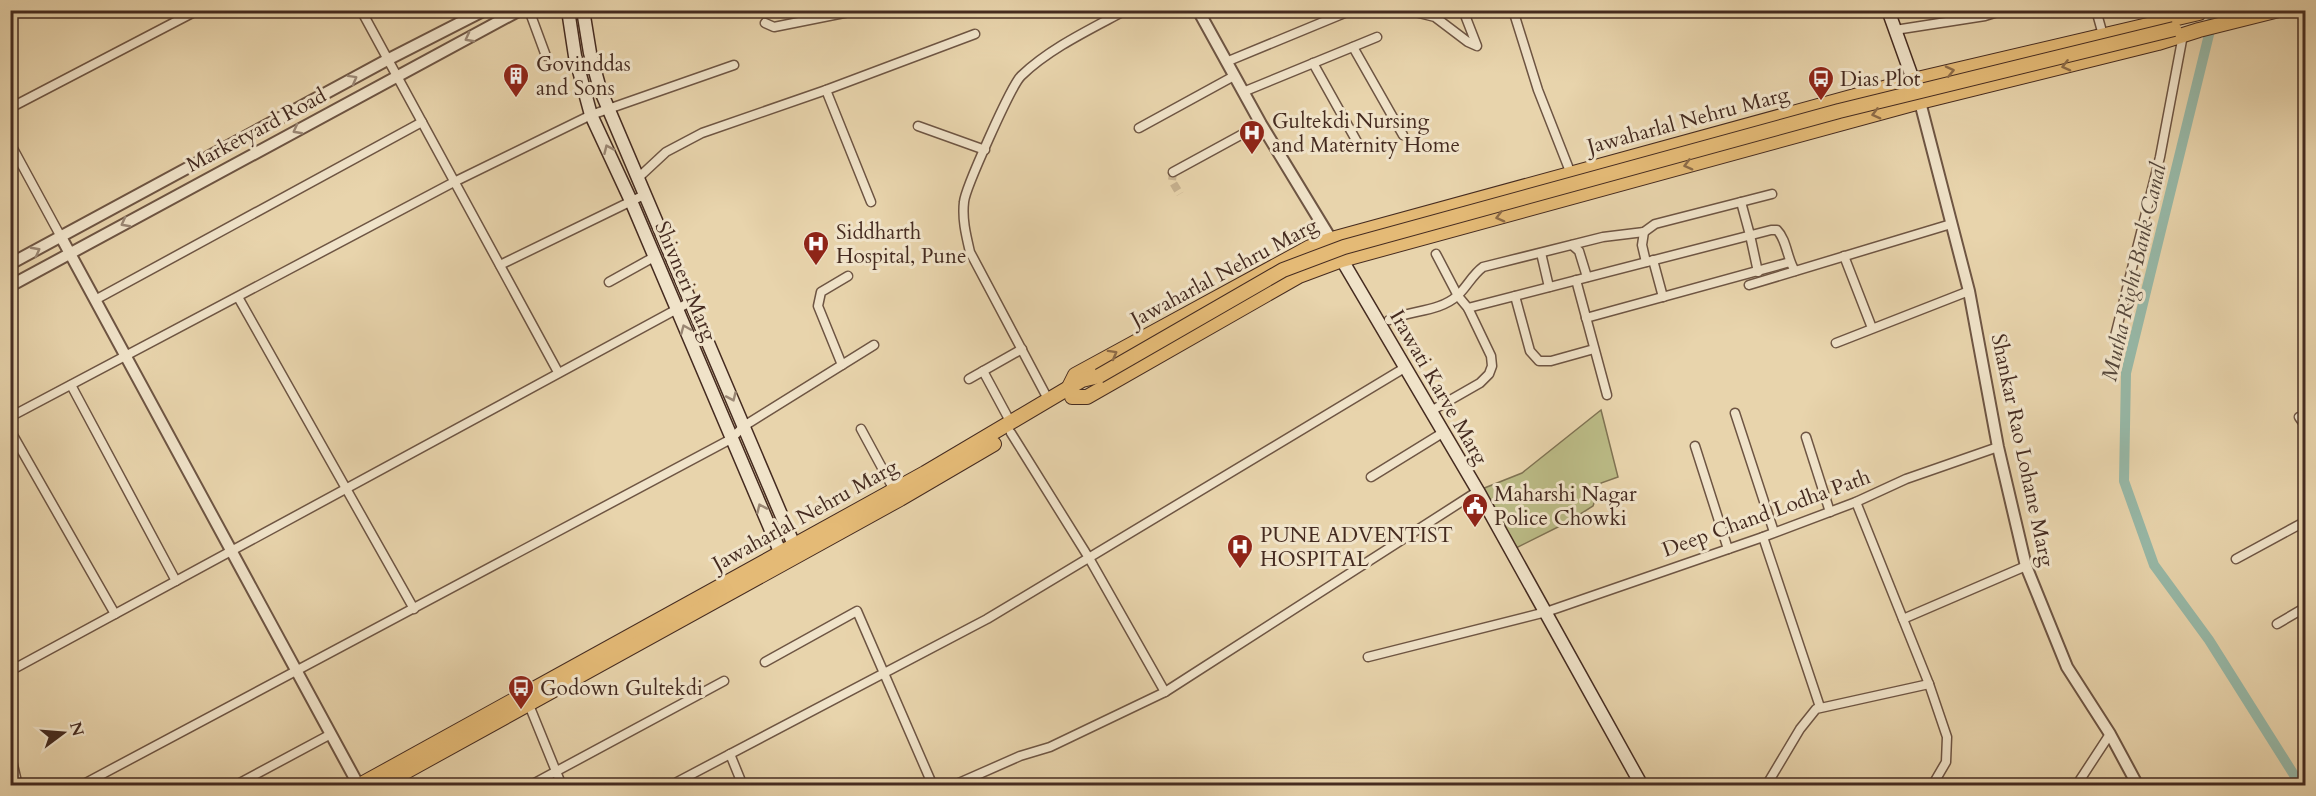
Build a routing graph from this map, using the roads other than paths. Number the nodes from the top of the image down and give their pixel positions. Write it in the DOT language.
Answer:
graph roads {
  1 [pos="198,10"];
  2 [pos="361,10"];
  3 [pos="485,10"];
  4 [pos="520,10"];
  5 [pos="529,10"];
  6 [pos="568,10"];
  7 [pos="583,10"];
  8 [pos="859,10"];
  9 [pos="1126,10"];
  10 [pos="1198,10"];
  11 [pos="1352,10"];
  12 [pos="1407,10"];
  13 [pos="1463,10"];
  14 [pos="1513,10"];
  15 [pos="1888,10"];
  16 [pos="2004,10"];
  17 [pos="2096,10"];
  18 [pos="2279,10"];
  19 [pos="2199,12"];
  20 [pos="2259,13"];
  21 [pos="765,23"];
  22 [pos="1895,30"];
  23 [pos="2178,32"];
  24 [pos="975,33"];
  25 [pos="2103,35"];
  26 [pos="1377,37"];
  27 [pos="1353,47"];
  28 [pos="546,56"];
  29 [pos="387,60"];
  30 [pos="1226,62"];
  31 [pos="1313,63"];
  32 [pos="735,65"];
  33 [pos="396,76"];
  34 [pos="1234,76"];
  35 [pos="1913,80"];
  36 [pos="826,90"];
  37 [pos="1243,92"];
  38 [pos="1920,102"];
  39 [pos="10,108"];
  40 [pos="608,108"];
  41 [pos="591,115"];
  42 [pos="422,122"];
  43 [pos="1261,124"];
  44 [pos="918,126"];
  45 [pos="1139,128"];
  46 [pos="1403,135"];
  47 [pos="10,143"];
  48 [pos="1361,149"];
  49 [pos="985,150"];
  50 [pos="1173,172"];
  51 [pos="1571,174"];
  52 [pos="637,178"];
  53 [pos="454,182"];
  54 [pos="1772,194"];
  55 [pos="644,195"];
  56 [pos="631,201"];
  57 [pos="871,202"];
  58 [pos="1741,202"];
  59 [pos="1951,224"];
  60 [pos="1644,232"];
  61 [pos="1750,235"];
  62 [pos="61,237"];
  63 [pos="1332,239"];
  64 [pos="1572,245"];
  65 [pos="70,253"];
  66 [pos="1541,253"];
  67 [pos="1436,254"];
  68 [pos="1844,256"];
  69 [pos="654,257"];
  70 [pos="1341,260"];
  71 [pos="1649,261"];
  72 [pos="1790,262"];
  73 [pos="10,264"];
  74 [pos="500,266"];
  75 [pos="1795,271"];
  76 [pos="1758,272"];
  77 [pos="848,276"];
  78 [pos="1587,277"];
  79 [pos="1576,280"];
  80 [pos="609,282"];
  81 [pos="1749,285"];
  82 [pos="10,286"];
  83 [pos="1549,287"];
  84 [pos="1969,291"];
  85 [pos="1458,296"];
  86 [pos="1515,296"];
  87 [pos="238,297"];
  88 [pos="1663,297"];
  89 [pos="95,300"];
  90 [pos="690,302"];
  91 [pos="676,308"];
  92 [pos="1468,308"];
  93 [pos="1586,318"];
  94 [pos="1389,320"];
  95 [pos="1872,328"];
  96 [pos="2114,340"];
  97 [pos="1836,343"];
  98 [pos="874,345"];
  99 [pos="1022,349"];
  100 [pos="1594,349"];
  101 [pos="126,356"];
  102 [pos="842,365"];
  103 [pos="1406,367"];
  104 [pos="983,371"];
  105 [pos="558,372"];
  106 [pos="969,379"];
  107 [pos="70,385"];
  108 [pos="1070,393"];
  109 [pos="1607,395"];
  110 [pos="1049,401"];
  111 [pos="1431,411"];
  112 [pos="1735,413"];
  113 [pos="10,417"];
  114 [pos="2299,417"];
  115 [pos="744,426"];
  116 [pos="1011,428"];
  117 [pos="2306,428"];
  118 [pos="861,429"];
  119 [pos="10,430"];
  120 [pos="1444,432"];
  121 [pos="1806,437"];
  122 [pos="731,439"];
  123 [pos="1695,446"];
  124 [pos="1998,447"];
  125 [pos="1371,477"];
  126 [pos="346,488"];
  127 [pos="894,490"];
  128 [pos="1478,491"];
  129 [pos="1856,502"];
  130 [pos="1830,512"];
  131 [pos="2306,521"];
  132 [pos="1774,532"];
  133 [pos="1763,537"];
  134 [pos="796,549"];
  135 [pos="1728,549"];
  136 [pos="231,551"];
  137 [pos="783,557"];
  138 [pos="1089,558"];
  139 [pos="2236,559"];
  140 [pos="2026,566"];
  141 [pos="176,581"];
  142 [pos="2306,607"];
  143 [pos="414,609"];
  144 [pos="1546,612"];
  145 [pos="116,614"];
  146 [pos="1903,619"];
  147 [pos="2277,624"];
  148 [pos="1368,657"];
  149 [pos="765,662"];
  150 [pos="10,671"];
  151 [pos="296,671"];
  152 [pos="883,672"];
  153 [pos="724,681"];
  154 [pos="1929,684"];
  155 [pos="1166,692"];
  156 [pos="527,699"];
  157 [pos="1820,707"];
  158 [pos="331,734"];
  159 [pos="2109,734"];
  160 [pos="10,752"];
  161 [pos="730,754"];
  162 [pos="558,770"];
  163 [pos="676,784"];
  164 [pos="358,785"];
  165 [pos="18,786"];
  166 [pos="80,786"];
  167 [pos="234,786"];
  168 [pos="380,786"];
  169 [pos="529,786"];
  170 [pos="562,786"];
  171 [pos="743,786"];
  172 [pos="933,786"];
  173 [pos="952,786"];
  174 [pos="1642,786"];
  175 [pos="1766,786"];
  176 [pos="1932,786"];
  177 [pos="2076,786"];
  178 [pos="2138,786"];
  1 -- 39 [label="street"];
  2 -- 29 [label="street"];
  3 -- 29 [label="street, Marketyard Road"];
  4 -- 33 [label="street, Marketyard Road, one-way"];
  5 -- 28 [label="street"];
  6 -- 41 [label="main road, Shivneri Marg"];
  7 -- 40 [label="main road, Shivneri Marg"];
  8 -- 21 [label="street"];
  9 -- 49 [label="street"];
  10 -- 30 [label="street"];
  11 -- 30 [label="street"];
  12 -- 13 [label="street"];
  14 -- 51 [label="street"];
  15 -- 22 [label="main road"];
  16 -- 22 [label="street"];
  17 -- 25 [label="street"];
  18 -- 20 [label="main road"];
  19 -- 23 [label="main road"];
  19 -- 25 [label="main road, Jawaharlal Nehru Marg"];
  20 -- 23 [label="main road"];
  22 -- 35 [label="main road"];
  23 -- 38 [label="main road, Jawaharlal Nehru Marg, one-way"];
  23 -- 96 [label="street"];
  23 -- 108 [label="main road, bridge"];
  24 -- 36 [label="street"];
  35 -- 25 [label="main road, Jawaharlal Nehru Marg, one-way"];
  26 -- 27 [label="street"];
  27 -- 31 [label="street"];
  27 -- 46 [label="street"];
  29 -- 33 [label="street"];
  62 -- 29 [label="street, Marketyard Road, one-way"];
  30 -- 34 [label="street"];
  31 -- 37 [label="street"];
  31 -- 48 [label="street"];
  32 -- 40 [label="street"];
  33 -- 42 [label="street"];
  33 -- 65 [label="street, Marketyard Road, one-way"];
  34 -- 37 [label="street"];
  34 -- 45 [label="street"];
  35 -- 38 [label="main road"];
  35 -- 51 [label="main road, Jawaharlal Nehru Marg"];
  36 -- 52 [label="street"];
  36 -- 57 [label="street"];
  37 -- 43 [label="street"];
  38 -- 59 [label="street, Shankar Rao Lohane Marg"];
  38 -- 70 [label="main road, Jawaharlal Nehru Marg, one-way"];
  40 -- 41 [label="street"];
  40 -- 52 [label="main road, Shivneri Marg"];
  41 -- 53 [label="street"];
  56 -- 41 [label="main road, Shivneri Marg, one-way"];
  42 -- 53 [label="street"];
  42 -- 89 [label="street"];
  43 -- 50 [label="street"];
  43 -- 63 [label="street"];
  44 -- 49 [label="street"];
  47 -- 62 [label="street"];
  49 -- 99 [label="street"];
  51 -- 63 [label="main road, Jawaharlal Nehru Marg"];
  52 -- 55 [label="main road, Shivneri Marg"];
  53 -- 74 [label="street"];
  53 -- 87 [label="street"];
  54 -- 58 [label="street"];
  55 -- 56 [label="street"];
  55 -- 90 [label="main road, Shivneri Marg"];
  56 -- 69 [label="main road, Shivneri Marg"];
  56 -- 74 [label="street"];
  58 -- 60 [label="street"];
  58 -- 61 [label="street"];
  59 -- 68 [label="street"];
  59 -- 84 [label="street, Shankar Rao Lohane Marg"];
  60 -- 64 [label="street"];
  60 -- 71 [label="street"];
  61 -- 71 [label="street"];
  61 -- 72 [label="street"];
  61 -- 76 [label="street"];
  62 -- 65 [label="street"];
  73 -- 62 [label="street, Marketyard Road, one-way"];
  63 -- 70 [label="street"];
  108 -- 63 [label="main road, Jawaharlal Nehru Marg, one-way"];
  64 -- 66 [label="street"];
  64 -- 78 [label="street"];
  65 -- 82 [label="street, Marketyard Road"];
  65 -- 89 [label="street"];
  66 -- 83 [label="street"];
  66 -- 85 [label="street"];
  67 -- 85 [label="street"];
  68 -- 75 [label="street"];
  68 -- 95 [label="street"];
  69 -- 80 [label="street"];
  69 -- 91 [label="main road, Shivneri Marg"];
  70 -- 103 [label="main road, Irawati Karve Marg"];
  70 -- 108 [label="main road, Jawaharlal Nehru Marg"];
  71 -- 78 [label="street"];
  71 -- 88 [label="street"];
  72 -- 75 [label="street"];
  72 -- 76 [label="street"];
  74 -- 105 [label="street"];
  75 -- 81 [label="street"];
  76 -- 88 [label="street"];
  77 -- 102 [label="street"];
  78 -- 79 [label="street"];
  79 -- 83 [label="street"];
  79 -- 93 [label="street"];
  83 -- 86 [label="street"];
  84 -- 95 [label="street"];
  84 -- 124 [label="street, Shankar Rao Lohane Marg"];
  85 -- 92 [label="street"];
  85 -- 94 [label="street"];
  86 -- 92 [label="street"];
  86 -- 100 [label="street"];
  87 -- 101 [label="street"];
  87 -- 126 [label="street"];
  88 -- 93 [label="street"];
  89 -- 101 [label="street"];
  90 -- 91 [label="street"];
  90 -- 115 [label="main road, Shivneri Marg, one-way"];
  91 -- 105 [label="street"];
  122 -- 91 [label="main road, Shivneri Marg, one-way"];
  92 -- 111 [label="street"];
  93 -- 100 [label="street"];
  95 -- 97 [label="street"];
  98 -- 102 [label="street"];
  99 -- 104 [label="street"];
  99 -- 110 [label="street"];
  100 -- 109 [label="street"];
  101 -- 107 [label="street"];
  101 -- 136 [label="street"];
  102 -- 115 [label="street"];
  103 -- 111 [label="main road, Irawati Karve Marg"];
  103 -- 138 [label="street"];
  104 -- 106 [label="street"];
  104 -- 116 [label="street"];
  105 -- 126 [label="street"];
  107 -- 113 [label="street"];
  107 -- 141 [label="street"];
  108 -- 110 [label="main road, Jawaharlal Nehru Marg"];
  108 -- 116 [label="main road, Jawaharlal Nehru Marg"];
  110 -- 116 [label="main road, Jawaharlal Nehru Marg"];
  111 -- 120 [label="main road, Irawati Karve Marg"];
  112 -- 132 [label="street"];
  114 -- 117 [label="street"];
  115 -- 122 [label="street"];
  115 -- 134 [label="main road, Shivneri Marg"];
  116 -- 127 [label="main road, Jawaharlal Nehru Marg"];
  116 -- 134 [label="main road, Jawaharlal Nehru Marg"];
  116 -- 138 [label="street"];
  118 -- 127 [label="street"];
  119 -- 145 [label="street"];
  120 -- 125 [label="street"];
  120 -- 128 [label="main road, Irawati Karve Marg"];
  121 -- 130 [label="street"];
  137 -- 122 [label="main road, Shivneri Marg, one-way"];
  122 -- 143 [label="street"];
  123 -- 135 [label="street"];
  124 -- 129 [label="street, Deep Chand Lodha Path"];
  124 -- 140 [label="street, Shankar Rao Lohane Marg"];
  126 -- 136 [label="street"];
  126 -- 143 [label="street"];
  127 -- 134 [label="main road, Jawaharlal Nehru Marg"];
  128 -- 144 [label="main road, Irawati Karve Marg"];
  128 -- 155 [label="street"];
  129 -- 130 [label="street, Deep Chand Lodha Path"];
  129 -- 146 [label="street"];
  130 -- 132 [label="street, Deep Chand Lodha Path"];
  131 -- 139 [label="street"];
  132 -- 133 [label="street, Deep Chand Lodha Path"];
  133 -- 135 [label="street, Deep Chand Lodha Path"];
  133 -- 157 [label="street"];
  134 -- 137 [label="main road, Jawaharlal Nehru Marg"];
  135 -- 144 [label="street, Deep Chand Lodha Path"];
  136 -- 141 [label="street"];
  136 -- 151 [label="street"];
  137 -- 156 [label="main road, Jawaharlal Nehru Marg"];
  138 -- 152 [label="street"];
  138 -- 155 [label="street"];
  140 -- 146 [label="street"];
  140 -- 159 [label="street, Shankar Rao Lohane Marg"];
  141 -- 145 [label="street"];
  142 -- 147 [label="street"];
  143 -- 151 [label="street"];
  144 -- 148 [label="street, Deep Chand Lodha Path"];
  144 -- 174 [label="main road, Irawati Karve Marg"];
  145 -- 150 [label="street"];
  146 -- 154 [label="street"];
  149 -- 152 [label="street"];
  151 -- 158 [label="street"];
  151 -- 166 [label="street"];
  152 -- 161 [label="street"];
  152 -- 172 [label="street"];
  153 -- 162 [label="street"];
  154 -- 157 [label="street"];
  154 -- 176 [label="street"];
  155 -- 173 [label="street"];
  156 -- 162 [label="street"];
  156 -- 164 [label="main road, Jawaharlal Nehru Marg"];
  156 -- 168 [label="main road, Jawaharlal Nehru Marg"];
  157 -- 175 [label="street"];
  158 -- 164 [label="street"];
  158 -- 167 [label="street"];
  159 -- 177 [label="street"];
  159 -- 178 [label="street, Shankar Rao Lohane Marg"];
  160 -- 165 [label="street"];
  161 -- 163 [label="street"];
  161 -- 171 [label="street"];
  162 -- 169 [label="street"];
  162 -- 170 [label="street"];
}
